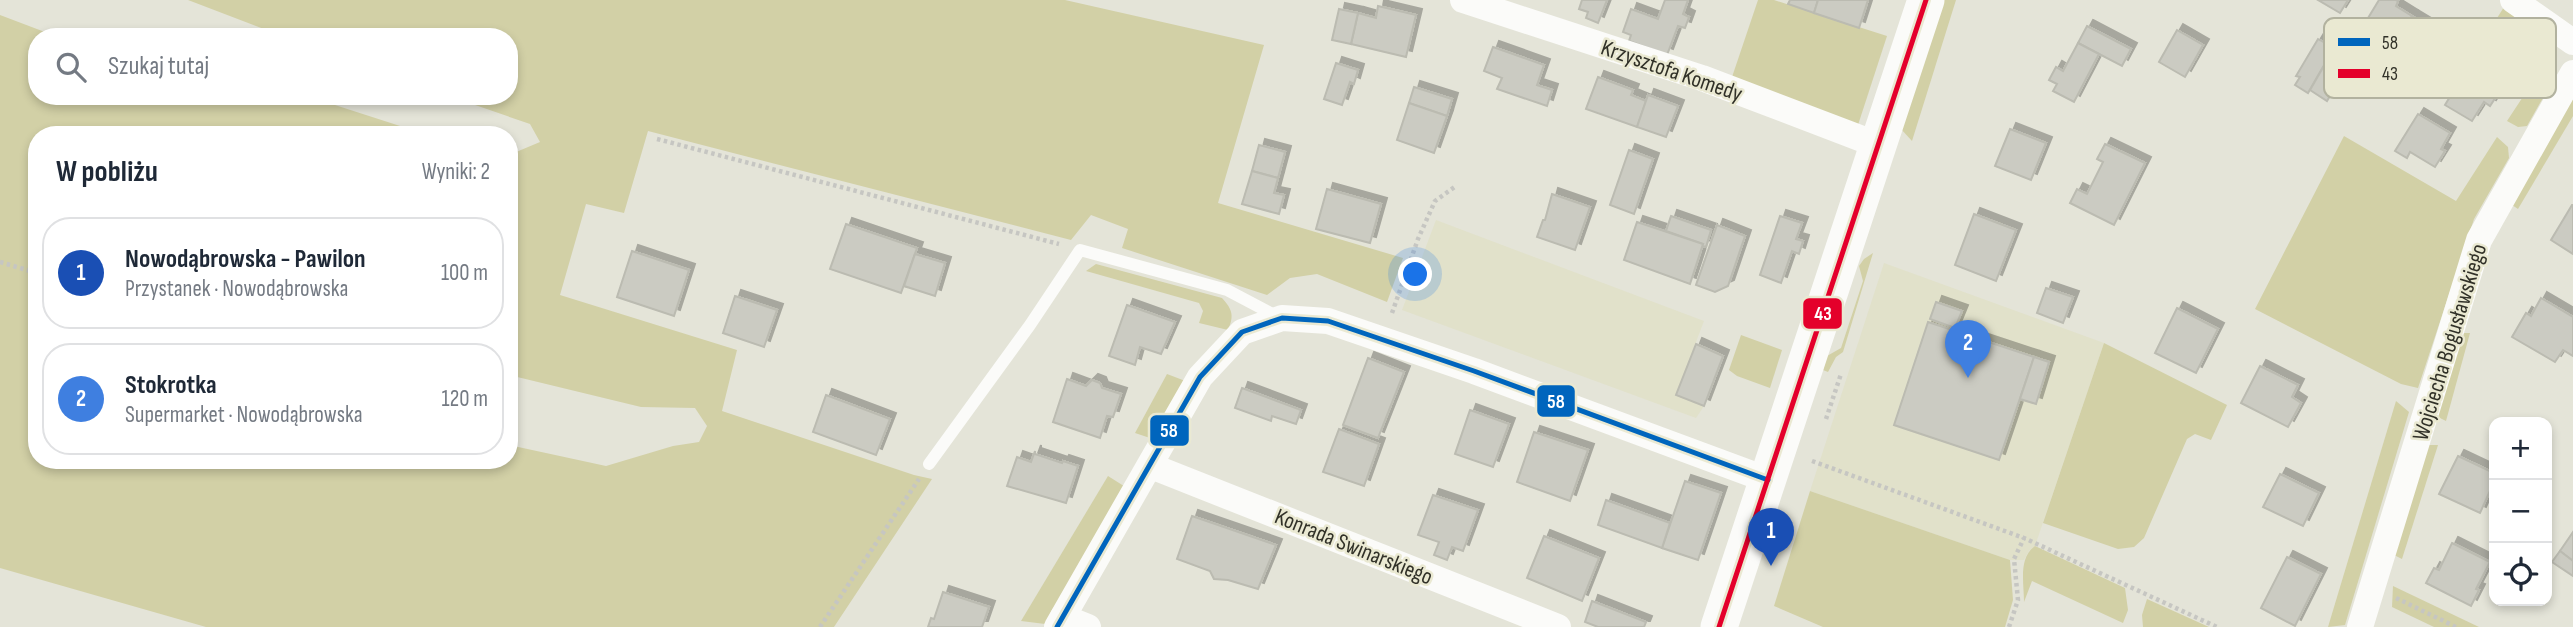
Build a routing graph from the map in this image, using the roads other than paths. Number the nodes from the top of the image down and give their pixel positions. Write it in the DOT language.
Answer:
graph roads {
  1 [pos="1463,0"];
  2 [pos="1926,0"];
  3 [pos="2513,0"];
  4 [pos="2539,18"];
  5 [pos="2556,30"];
  6 [pos="2573,42"];
  7 [pos="2573,73"];
  8 [pos="1878,145"];
  9 [pos="1282,318"];
  10 [pos="929,464"];
  11 [pos="1151,466"];
  12 [pos="1768,480"];
  13 [pos="1060,622"];
  14 [pos="1088,627"];
  15 [pos="1558,627"];
  16 [pos="1719,627"];
  17 [pos="2360,627"];
  1 -- 8 [label="street, Krzysztofa Komedy"];
  2 -- 8 [label="street"];
  3 -- 4 [label="street"];
  5 -- 6 [label="street"];
  7 -- 17 [label="street, Wojciecha Bogusławskiego"];
  8 -- 12 [label="street"];
  9 -- 10 [label="lane"];
  9 -- 11 [label="street"];
  9 -- 12 [label="street"];
  11 -- 13 [label="street"];
  11 -- 15 [label="street, Konrada Swinarskiego"];
  12 -- 16 [label="street"];
  13 -- 14 [label="street"];
}
